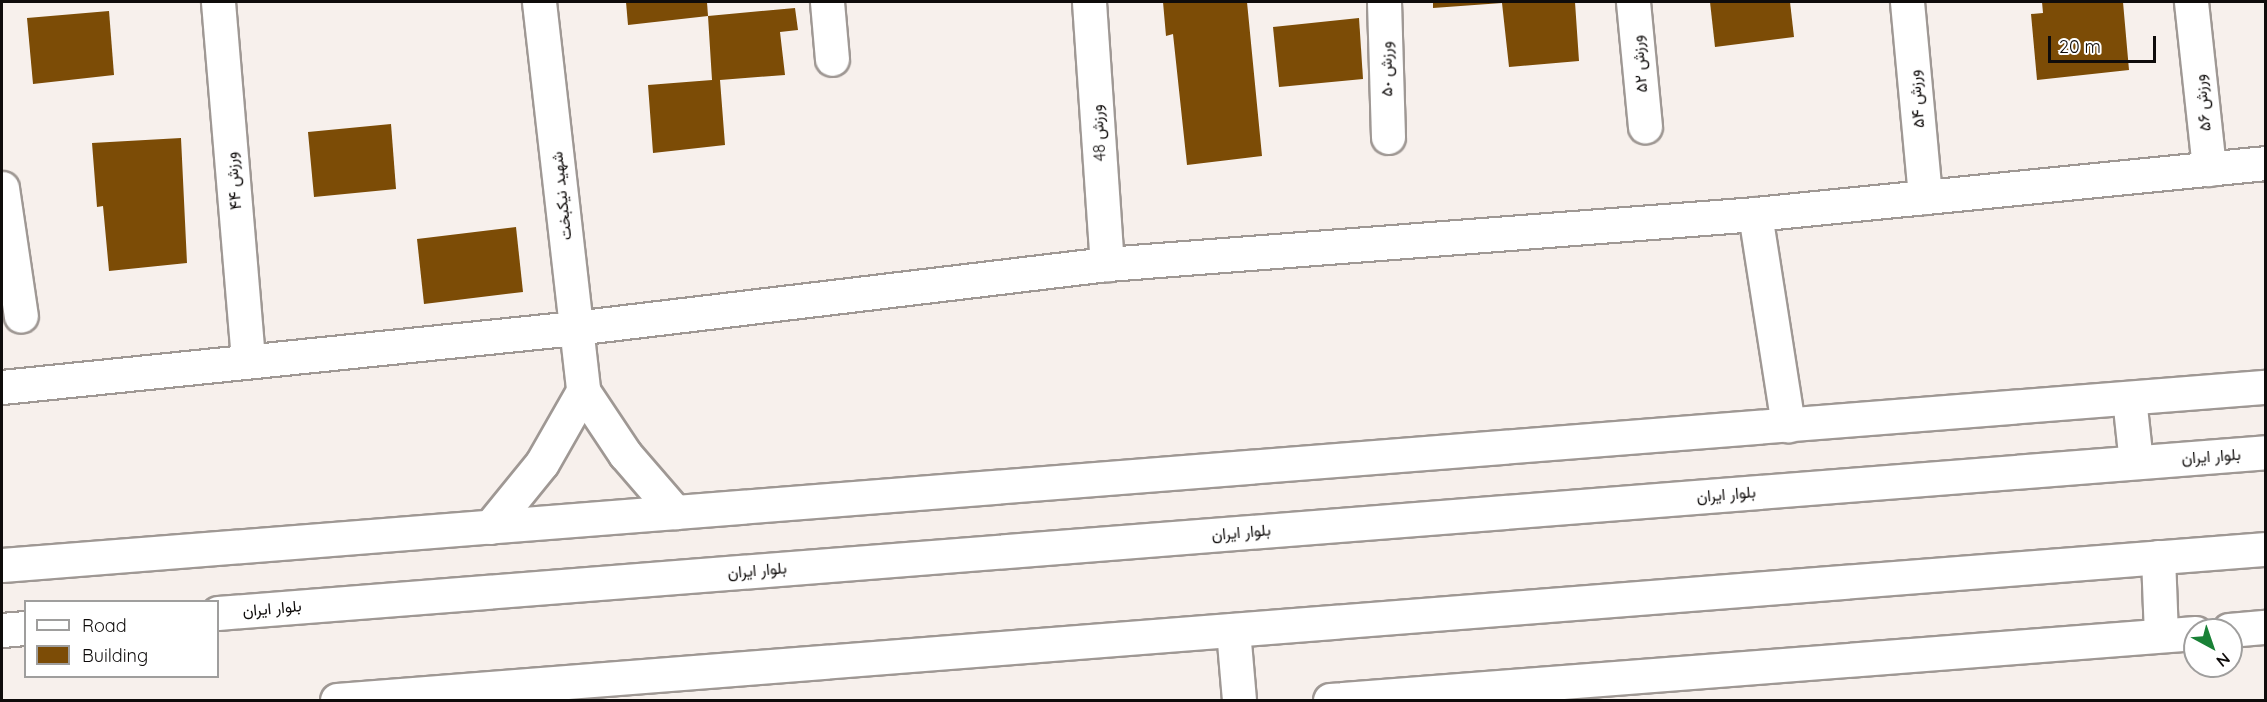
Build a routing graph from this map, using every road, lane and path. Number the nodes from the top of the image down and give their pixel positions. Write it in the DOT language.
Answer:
graph roads {
  1 [pos="218,2"];
  2 [pos="539,2"];
  3 [pos="827,2"];
  4 [pos="1089,2"];
  5 [pos="1384,2"];
  6 [pos="1633,2"];
  7 [pos="1907,2"];
  8 [pos="2191,2"];
  9 [pos="832,59"];
  10 [pos="1645,126"];
  11 [pos="1388,137"];
  12 [pos="2265,163"];
  13 [pos="2209,169"];
  14 [pos="2,188"];
  15 [pos="1925,197"];
  16 [pos="1755,214"];
  17 [pos="1107,264"];
  18 [pos="21,316"];
  19 [pos="576,328"];
  20 [pos="249,361"];
  21 [pos="2,387"];
  22 [pos="2265,387"];
  23 [pos="583,391"];
  24 [pos="2129,398"];
  25 [pos="1788,425"];
  26 [pos="2265,452"];
  27 [pos="2136,462"];
  28 [pos="675,512"];
  29 [pos="490,526"];
  30 [pos="2265,549"];
  31 [pos="2158,557"];
  32 [pos="2,565"];
  33 [pos="219,613"];
  34 [pos="2265,627"];
  35 [pos="24,628"];
  36 [pos="2243,629"];
  37 [pos="2,630"];
  38 [pos="1233,630"];
  39 [pos="2183,634"];
  40 [pos="2161,635"];
  41 [pos="337,700"];
  42 [pos="1239,700"];
  43 [pos="1330,700"];
  1 -- 20 [label="street, ورزش ۴۴"];
  2 -- 19 [label="street, شهید نیکبخت"];
  3 -- 9 [label="street"];
  4 -- 17 [label="street, ورزش 48"];
  5 -- 11 [label="street, ورزش ۵٠"];
  6 -- 10 [label="street, ورزش ۵٢"];
  7 -- 15 [label="street, ورزش ۵۴"];
  8 -- 13 [label="street, ورزش ۵۶"];
  12 -- 13 [label="street"];
  13 -- 15 [label="street"];
  14 -- 18 [label="street"];
  15 -- 16 [label="street"];
  16 -- 17 [label="street"];
  16 -- 25 [label="street"];
  17 -- 19 [label="street"];
  19 -- 20 [label="street"];
  19 -- 23 [label="street, شهید نیکبخت"];
  20 -- 21 [label="street"];
  22 -- 24 [label="street"];
  23 -- 28 [label="street"];
  23 -- 29 [label="street"];
  24 -- 25 [label="street"];
  24 -- 27 [label="street"];
  25 -- 28 [label="street"];
  26 -- 27 [label="street, بلوار ایران"];
  27 -- 33 [label="street, بلوار ایران"];
  28 -- 29 [label="street"];
  29 -- 32 [label="street"];
  30 -- 31 [label="street"];
  31 -- 38 [label="street"];
  31 -- 40 [label="street"];
  34 -- 36 [label="street"];
  35 -- 37 [label="street"];
  38 -- 41 [label="street"];
  38 -- 42 [label="street"];
  39 -- 40 [label="street"];
  40 -- 43 [label="street"];
}
